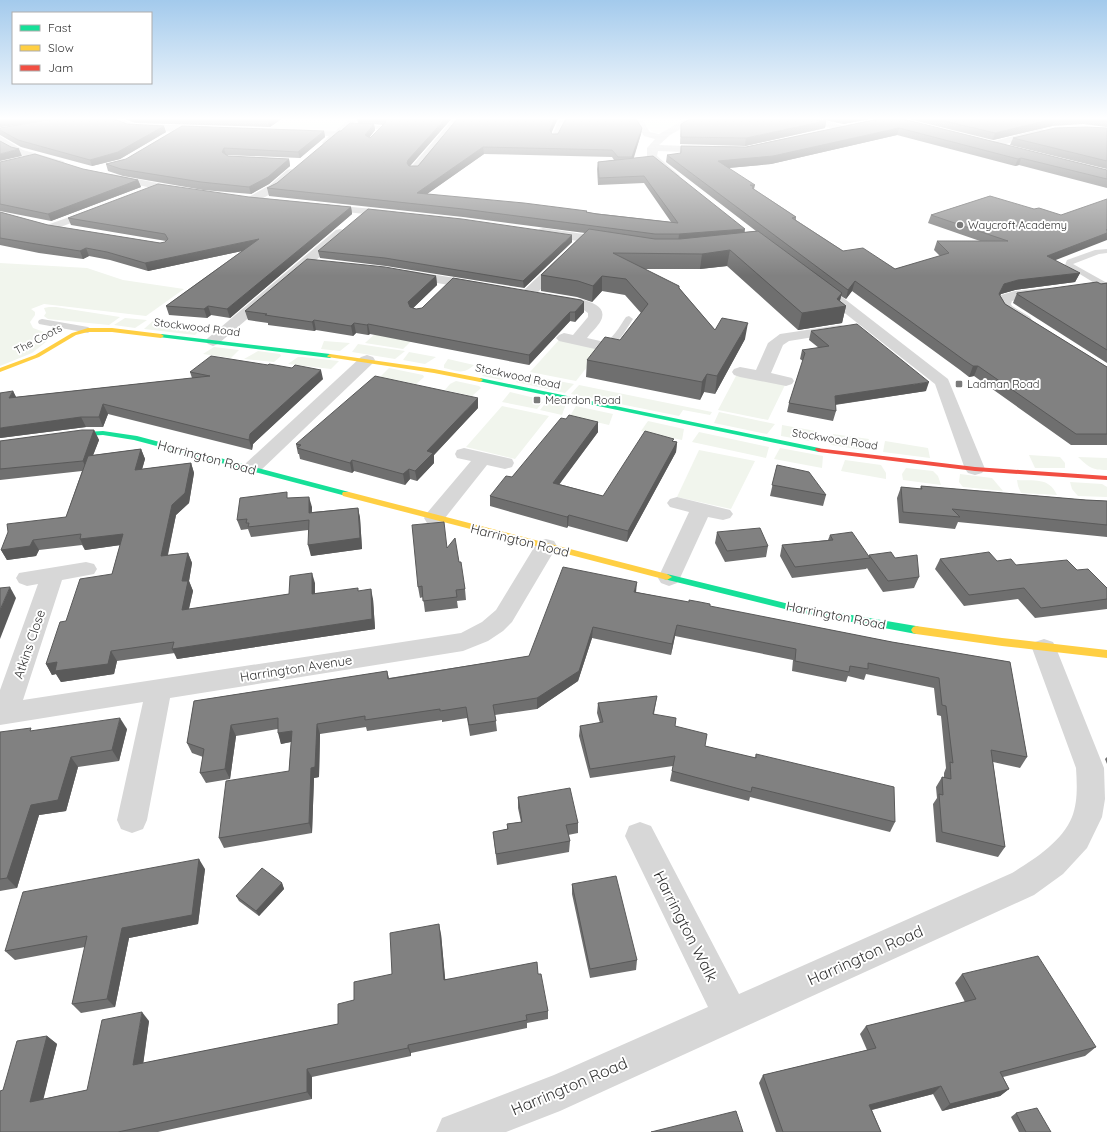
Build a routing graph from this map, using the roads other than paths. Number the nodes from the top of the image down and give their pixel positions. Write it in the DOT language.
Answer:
graph roads {
  1 [pos="288,171"];
  2 [pos="670,171"];
  3 [pos="103,175"];
  4 [pos="684,182"];
  5 [pos="157,187"];
  6 [pos="195,193"];
  7 [pos="136,195"];
  8 [pos="237,198"];
  9 [pos="251,200"];
  10 [pos="274,202"];
  11 [pos="107,206"];
  12 [pos="312,206"];
  13 [pos="365,211"];
  14 [pos="403,215"];
  15 [pos="530,230"];
  16 [pos="73,231"];
  17 [pos="585,238"];
  18 [pos="623,244"];
  19 [pos="1107,251"];
  20 [pos="306,262"];
  21 [pos="320,264"];
  22 [pos="394,272"];
  23 [pos="451,281"];
  24 [pos="814,282"];
  25 [pos="1105,285"];
  26 [pos="1082,287"];
  27 [pos="490,288"];
  28 [pos="1059,290"];
  29 [pos="439,292"];
  30 [pos="513,292"];
  31 [pos="528,294"];
  32 [pos="629,319"];
  33 [pos="42,322"];
  34 [pos="868,325"];
  35 [pos="1035,326"];
  36 [pos="88,330"];
  37 [pos="214,341"];
  38 [pos="604,346"];
  39 [pos="367,360"];
  40 [pos="0,370"];
  41 [pos="740,372"];
  42 [pos="762,376"];
  43 [pos="786,381"];
  44 [pos="60,436"];
  45 [pos="464,454"];
  46 [pos="483,458"];
  47 [pos="506,463"];
  48 [pos="252,468"];
  49 [pos="975,470"];
  50 [pos="1107,478"];
  51 [pos="677,503"];
  52 [pos="701,509"];
  53 [pos="723,514"];
  54 [pos="434,518"];
  55 [pos="546,546"];
  56 [pos="86,570"];
  57 [pos="54,574"];
  58 [pos="27,578"];
  59 [pos="669,578"];
  60 [pos="1044,648"];
  61 [pos="1107,654"];
  62 [pos="159,689"];
  63 [pos="2,713"];
  64 [pos="1099,802"];
  65 [pos="132,820"];
  66 [pos="640,836"];
  67 [pos="731,1015"];
  68 [pos="456,1132"];
  1 -- 9 [label="street"];
  2 -- 4 [label="street"];
  3 -- 5 [label="street"];
  5 -- 6 [label="street"];
  5 -- 7 [label="street"];
  8 -- 9 [label="street"];
  9 -- 10 [label="street"];
  11 -- 16 [label="street"];
  12 -- 13 [label="street"];
  13 -- 14 [label="street"];
  13 -- 20 [label="street"];
  15 -- 17 [label="street"];
  17 -- 18 [label="street"];
  17 -- 31 [label="street"];
  19 -- 25 [label="lane"];
  20 -- 21 [label="street"];
  20 -- 37 [label="street"];
  22 -- 23 [label="street"];
  23 -- 27 [label="street"];
  23 -- 29 [label="street"];
  24 -- 34 [label="street"];
  25 -- 26 [label="street"];
  28 -- 35 [label="street"];
  30 -- 31 [label="street"];
  31 -- 38 [label="street"];
  32 -- 38 [label="lane"];
  33 -- 36 [label="lane"];
  34 -- 42 [label="street"];
  34 -- 49 [label="street"];
  36 -- 37 [label="street, Stockwood Road"];
  36 -- 40 [label="street, The Coots"];
  37 -- 39 [label="street, Stockwood Road"];
  39 -- 48 [label="street"];
  39 -- 49 [label="street, Stockwood Road"];
  41 -- 42 [label="street"];
  42 -- 43 [label="street"];
  44 -- 48 [label="street, Harrington Road"];
  45 -- 46 [label="street"];
  46 -- 47 [label="street"];
  46 -- 54 [label="street"];
  48 -- 54 [label="street, Harrington Road"];
  49 -- 50 [label="street, Stockwood Road"];
  51 -- 52 [label="street"];
  52 -- 53 [label="street"];
  52 -- 59 [label="street"];
  54 -- 55 [label="street, Harrington Road"];
  55 -- 59 [label="street, Harrington Road"];
  55 -- 62 [label="street, Harrington Avenue"];
  56 -- 57 [label="street"];
  57 -- 58 [label="street"];
  57 -- 63 [label="street, Atkins Close"];
  59 -- 60 [label="street, Harrington Road"];
  60 -- 61 [label="street, Harrington Road"];
  60 -- 64 [label="street, Harrington Road"];
  62 -- 63 [label="street, Harrington Avenue"];
  62 -- 65 [label="street"];
  64 -- 67 [label="street, Harrington Road"];
  66 -- 67 [label="street, Harrington Walk"];
  67 -- 68 [label="street, Harrington Road"];
}
